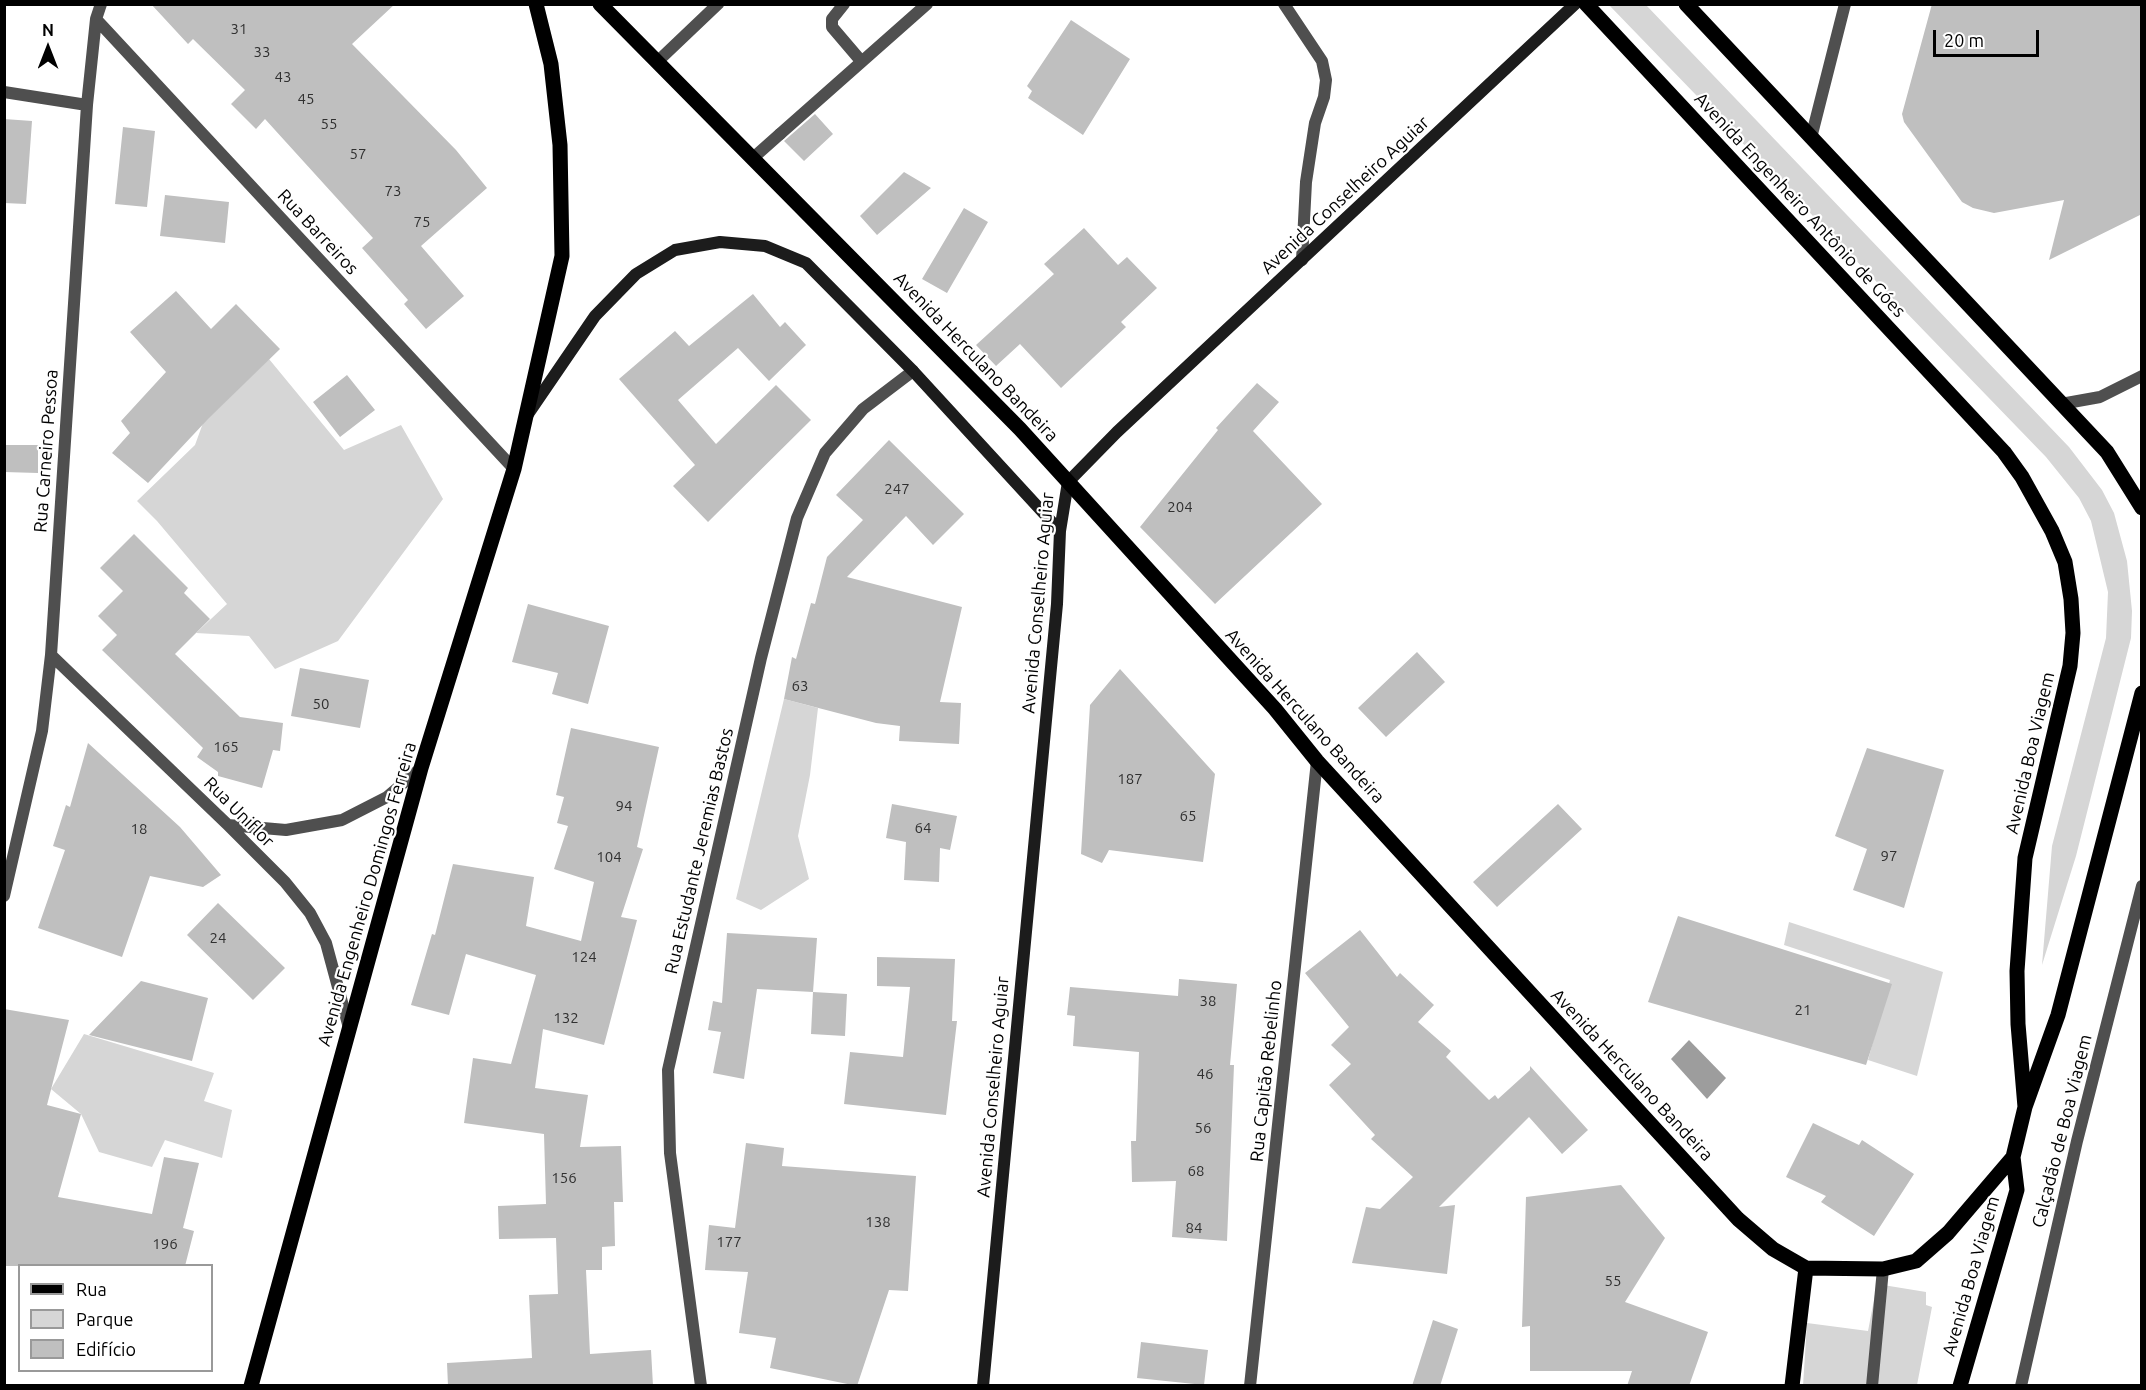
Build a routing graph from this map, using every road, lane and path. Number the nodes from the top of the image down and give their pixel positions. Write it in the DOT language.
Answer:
graph roads {
  1 [pos="101,4"];
  2 [pos="536,4"];
  3 [pos="600,4"];
  4 [pos="718,4"];
  5 [pos="844,4"];
  6 [pos="927,4"];
  7 [pos="1284,4"];
  8 [pos="1575,4"];
  9 [pos="1586,4"];
  10 [pos="1686,4"];
  11 [pos="1845,4"];
  12 [pos="96,19"];
  13 [pos="861,61"];
  14 [pos="657,62"];
  15 [pos="4,92"];
  16 [pos="87,105"];
  17 [pos="1811,138"];
  18 [pos="753,158"];
  19 [pos="1302,260"];
  20 [pos="913,371"];
  21 [pos="2142,376"];
  22 [pos="2061,404"];
  23 [pos="527,416"];
  24 [pos="1985,431"];
  25 [pos="513,469"];
  26 [pos="1068,482"];
  27 [pos="2142,508"];
  28 [pos="1060,531"];
  29 [pos="51,655"];
  30 [pos="2142,693"];
  31 [pos="1317,761"];
  32 [pos="421,768"];
  33 [pos="228,825"];
  34 [pos="2142,886"];
  35 [pos="4,896"];
  36 [pos="349,1028"];
  37 [pos="2025,1107"];
  38 [pos="2013,1157"];
  39 [pos="1806,1268"];
  40 [pos="1883,1269"];
  41 [pos="251,1386"];
  42 [pos="701,1386"];
  43 [pos="983,1386"];
  44 [pos="1250,1386"];
  45 [pos="1792,1386"];
  46 [pos="1872,1386"];
  47 [pos="1960,1386"];
  48 [pos="2022,1386"];
  1 -- 12 [label="street, Rua Carneiro Pessoa"];
  2 -- 23 [label="main road, Avenida Engenheiro Domingos Ferreira"];
  3 -- 14 [label="main road, Avenida Herculano Bandeira"];
  4 -- 14 [label="street"];
  5 -- 13 [label="street"];
  6 -- 13 [label="street"];
  7 -- 19 [label="street"];
  8 -- 19 [label="main road, Avenida Conselheiro Aguiar"];
  9 -- 24 [label="main road, Avenida Engenheiro Antônio de Góes"];
  10 -- 17 [label="main road"];
  11 -- 17 [label="street"];
  12 -- 16 [label="street, Rua Carneiro Pessoa"];
  12 -- 25 [label="street, Rua Barreiros"];
  13 -- 18 [label="street"];
  14 -- 18 [label="main road, Avenida Herculano Bandeira"];
  15 -- 16 [label="street"];
  16 -- 29 [label="street, Rua Carneiro Pessoa"];
  17 -- 22 [label="main road"];
  18 -- 26 [label="main road, Avenida Herculano Bandeira"];
  19 -- 26 [label="main road, Avenida Conselheiro Aguiar"];
  20 -- 23 [label="main road, Avenida Engenheiro Domingos Ferreira"];
  20 -- 28 [label="main road"];
  20 -- 42 [label="street, Rua Estudante Jeremias Bastos"];
  21 -- 22 [label="street"];
  22 -- 27 [label="main road"];
  23 -- 25 [label="main road, Avenida Engenheiro Domingos Ferreira"];
  24 -- 37 [label="main road, Avenida Boa Viagem"];
  25 -- 32 [label="main road, Avenida Engenheiro Domingos Ferreira"];
  26 -- 28 [label="main road, Avenida Conselheiro Aguiar"];
  26 -- 31 [label="main road, Avenida Herculano Bandeira"];
  28 -- 43 [label="main road, Avenida Conselheiro Aguiar"];
  29 -- 33 [label="street, Rua Uniflor"];
  29 -- 35 [label="street, Rua Carneiro Pessoa"];
  30 -- 37 [label="main road, Avenida Boa Viagem"];
  31 -- 39 [label="main road, Avenida Herculano Bandeira"];
  31 -- 44 [label="street, Rua Capitão Rebelinho"];
  32 -- 33 [label="street"];
  32 -- 36 [label="main road, Avenida Engenheiro Domingos Ferreira"];
  33 -- 36 [label="street, Rua Uniflor"];
  34 -- 48 [label="street, Calçadão de Boa Viagem"];
  36 -- 41 [label="main road, Avenida Engenheiro Domingos Ferreira"];
  37 -- 38 [label="main road, Avenida Boa Viagem"];
  38 -- 40 [label="main road, Avenida Herculano Bandeira"];
  38 -- 47 [label="main road, Avenida Boa Viagem"];
  39 -- 40 [label="main road, Avenida Herculano Bandeira"];
  39 -- 45 [label="main road"];
  40 -- 46 [label="street"];
}
